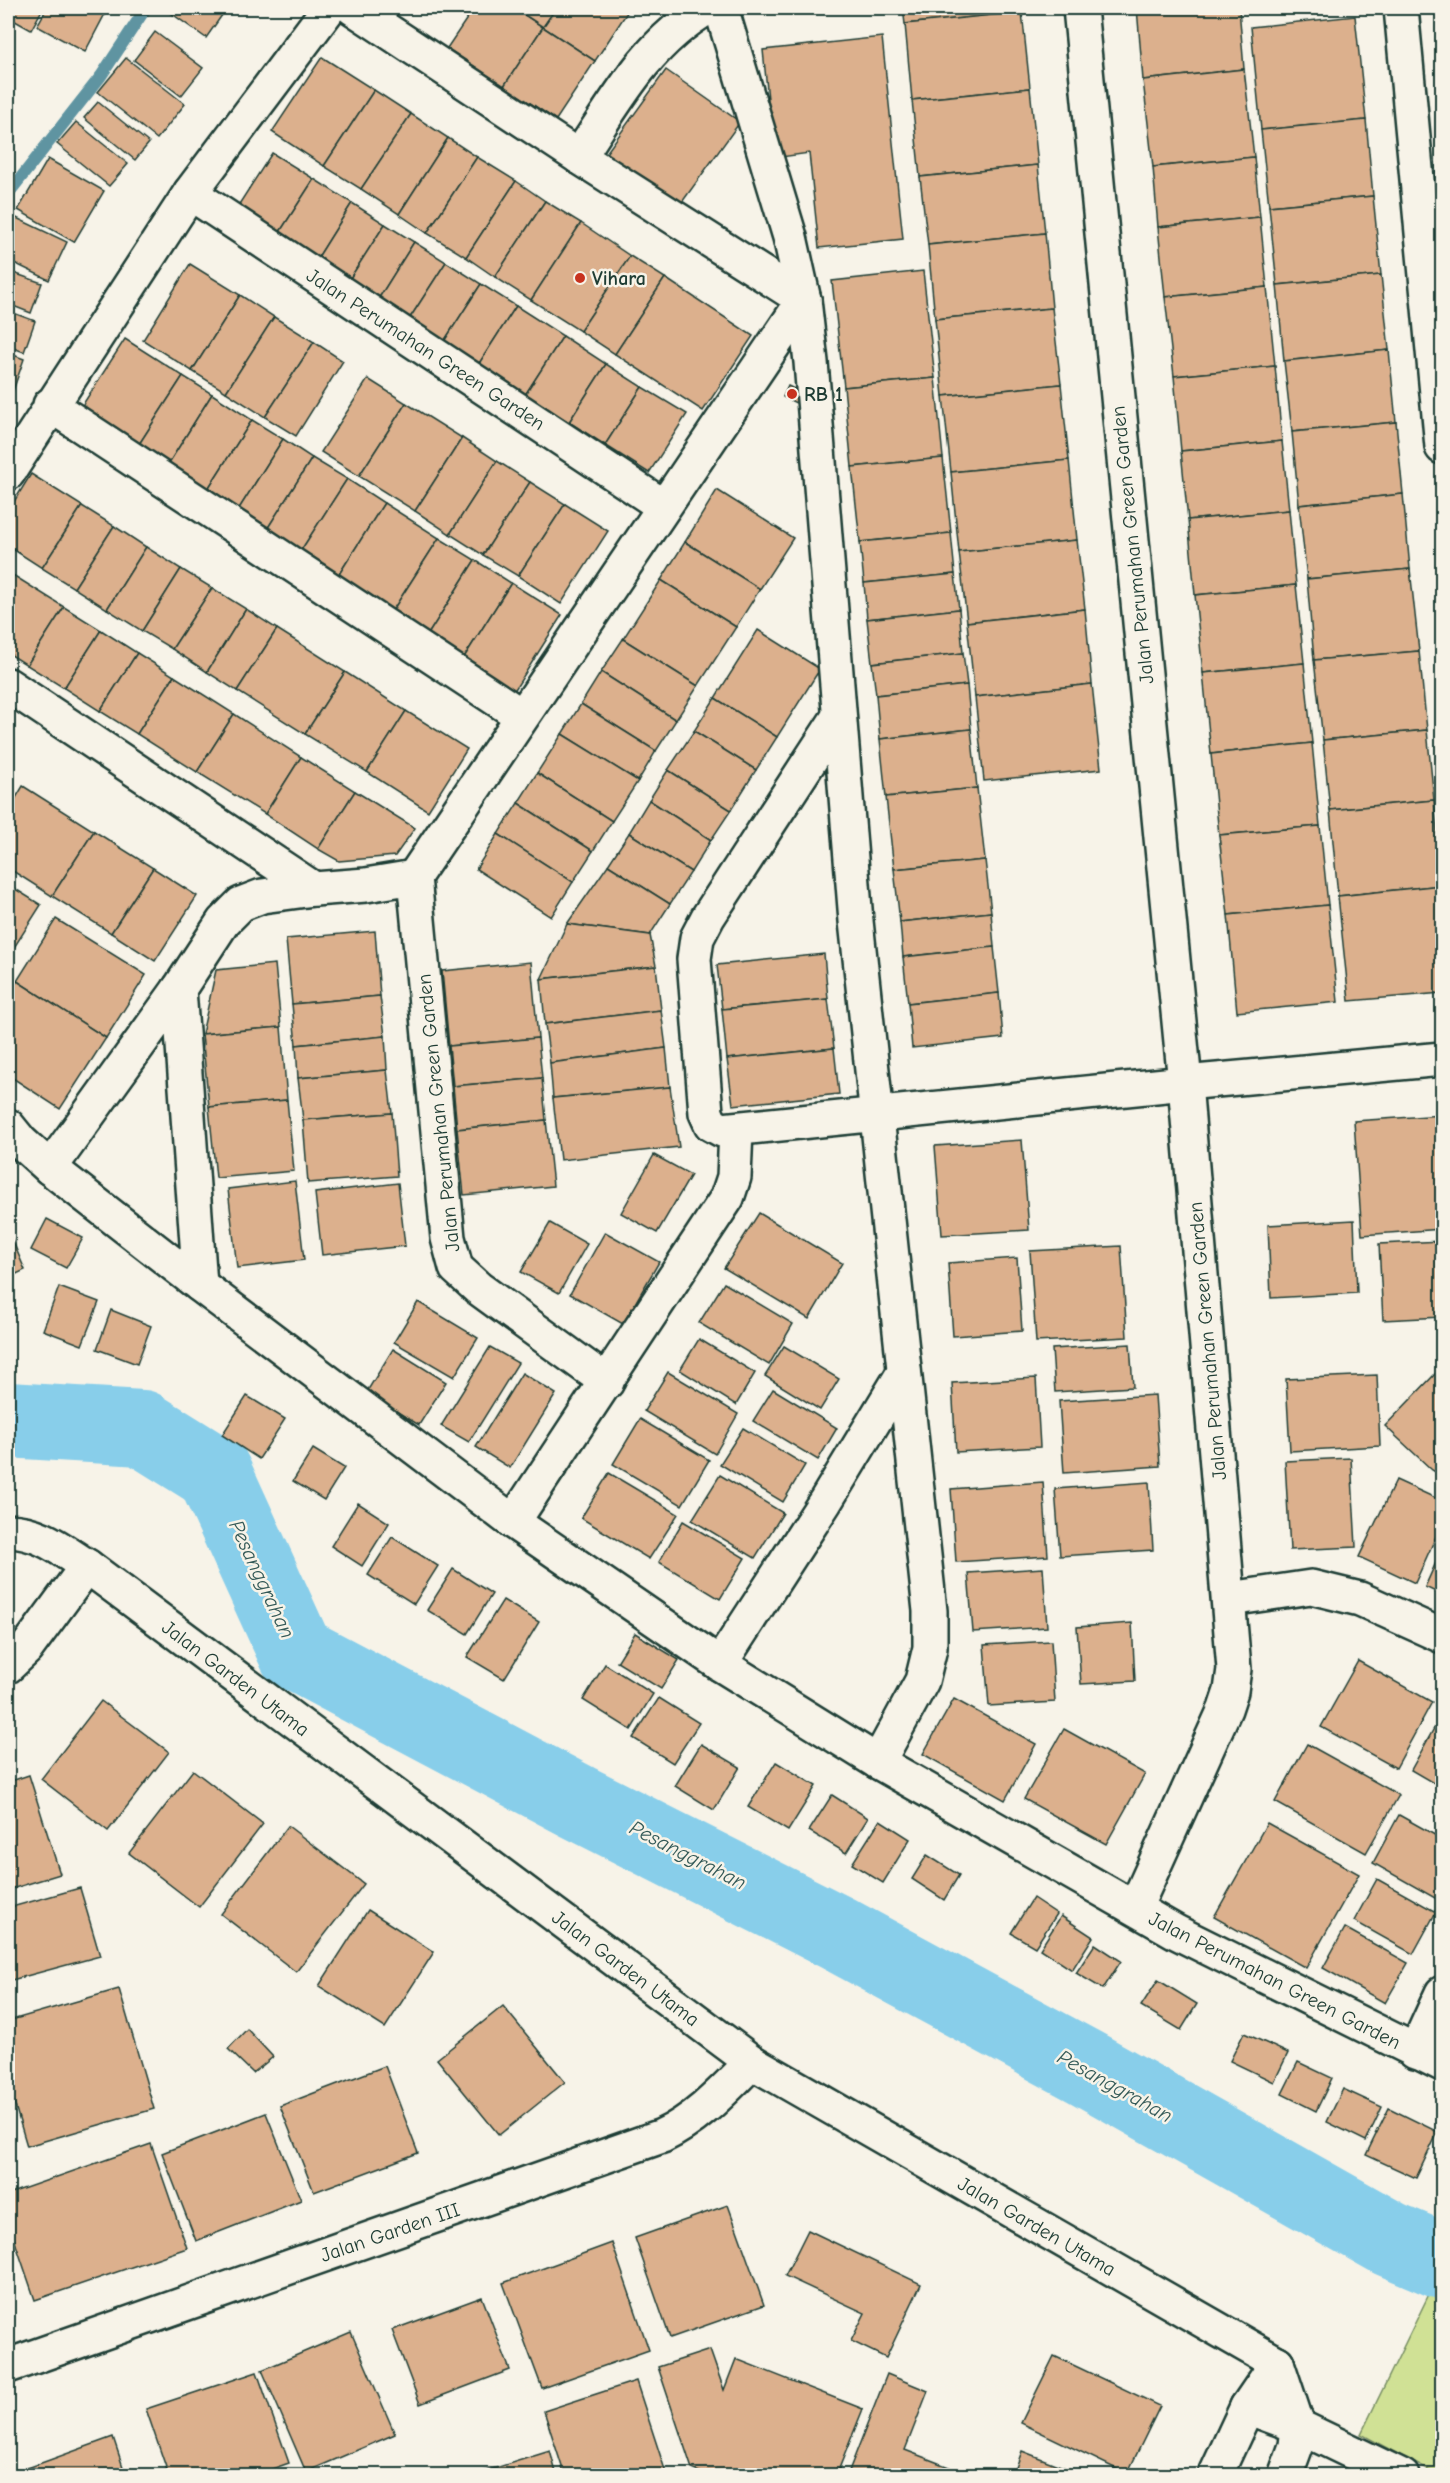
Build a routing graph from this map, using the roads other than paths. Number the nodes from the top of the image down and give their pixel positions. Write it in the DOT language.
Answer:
graph roads {
  1 [pos="329,8"];
  2 [pos="353,8"];
  3 [pos="706,8"];
  4 [pos="721,8"];
  5 [pos="1080,8"];
  6 [pos="1401,8"];
  7 [pos="579,157"];
  8 [pos="190,193"];
  9 [pos="804,300"];
  10 [pos="50,405"];
  11 [pos="1443,447"];
  12 [pos="8,473"];
  13 [pos="663,506"];
  14 [pos="8,685"];
  15 [pos="522,716"];
  16 [pos="839,716"];
  17 [pos="414,878"];
  18 [pos="314,889"];
  19 [pos="178,989"];
  20 [pos="1443,1059"];
  21 [pos="1185,1083"];
  22 [pos="878,1115"];
  23 [pos="8,1126"];
  24 [pos="736,1130"];
  25 [pos="50,1168"];
  26 [pos="200,1285"];
  27 [pos="904,1372"];
  28 [pos="608,1382"];
  29 [pos="513,1522"];
  30 [pos="8,1531"];
  31 [pos="87,1566"];
  32 [pos="1230,1599"];
  33 [pos="1443,1636"];
  34 [pos="720,1664"];
  35 [pos="8,1666"];
  36 [pos="878,1762"];
  37 [pos="1135,1908"];
  38 [pos="1443,1993"];
  39 [pos="1429,2058"];
  40 [pos="752,2062"];
  41 [pos="1277,2362"];
  42 [pos="8,2366"];
  43 [pos="1246,2407"];
  44 [pos="1298,2426"];
  45 [pos="1215,2475"];
  46 [pos="1284,2475"];
  47 [pos="1402,2475"];
  1 -- 8 [label="street"];
  2 -- 7 [label="street"];
  3 -- 7 [label="street"];
  4 -- 9 [label="street"];
  5 -- 21 [label="street, Jalan Perumahan Green Garden"];
  6 -- 11 [label="street"];
  7 -- 9 [label="street"];
  8 -- 10 [label="street"];
  8 -- 13 [label="street, Jalan Perumahan Green Garden"];
  9 -- 13 [label="street"];
  9 -- 16 [label="street"];
  10 -- 12 [label="street"];
  10 -- 15 [label="street"];
  13 -- 15 [label="street"];
  14 -- 18 [label="street"];
  15 -- 17 [label="street"];
  16 -- 22 [label="street"];
  16 -- 24 [label="street"];
  17 -- 18 [label="street"];
  17 -- 28 [label="street, Jalan Perumahan Green Garden"];
  18 -- 19 [label="street"];
  19 -- 25 [label="street"];
  19 -- 26 [label="street"];
  20 -- 21 [label="street"];
  21 -- 22 [label="street"];
  21 -- 32 [label="street, Jalan Perumahan Green Garden"];
  22 -- 24 [label="street"];
  22 -- 27 [label="street"];
  23 -- 25 [label="street, Jalan Perumahan Green Garden"];
  24 -- 28 [label="street"];
  25 -- 26 [label="street, Jalan Perumahan Green Garden"];
  26 -- 29 [label="street, Jalan Perumahan Green Garden"];
  27 -- 34 [label="street"];
  27 -- 36 [label="street"];
  28 -- 29 [label="street"];
  29 -- 34 [label="street, Jalan Perumahan Green Garden"];
  30 -- 31 [label="street, Jalan Garden Utama"];
  31 -- 35 [label="street"];
  31 -- 40 [label="street, Jalan Garden Utama"];
  32 -- 33 [label="street"];
  32 -- 37 [label="street, Jalan Perumahan Green Garden"];
  34 -- 36 [label="street, Jalan Perumahan Green Garden"];
  36 -- 37 [label="street, Jalan Perumahan Green Garden"];
  37 -- 39 [label="street, Jalan Perumahan Green Garden"];
  38 -- 39 [label="street, Jalan Perumahan Green Garden"];
  40 -- 41 [label="street, Jalan Garden Utama"];
  40 -- 42 [label="street, Jalan Garden III"];
  41 -- 43 [label="street"];
  41 -- 44 [label="street"];
  43 -- 44 [label="street"];
  43 -- 45 [label="street"];
  44 -- 46 [label="street"];
  44 -- 47 [label="street"];
}
